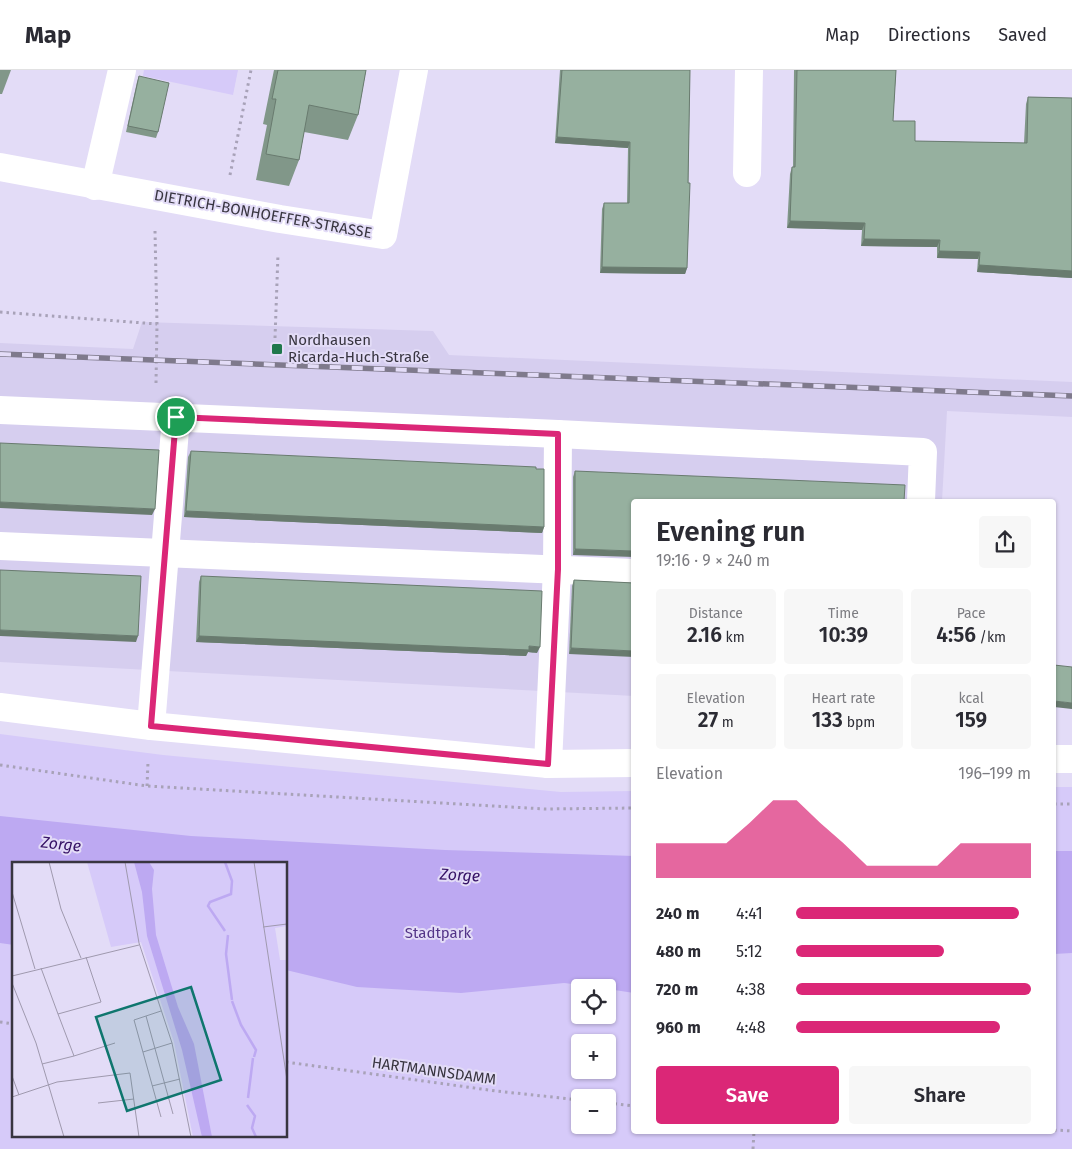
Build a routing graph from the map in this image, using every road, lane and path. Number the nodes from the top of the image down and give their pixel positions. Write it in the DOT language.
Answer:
graph roads {
  1 [pos="122,70"];
  2 [pos="251,70"];
  3 [pos="414,70"];
  4 [pos="749,70"];
  5 [pos="0,167"];
  6 [pos="747,173"];
  7 [pos="96,186"];
  8 [pos="154,196"];
  9 [pos="223,209"];
  10 [pos="280,219"];
  11 [pos="0,312"];
  12 [pos="157,324"];
  13 [pos="275,338"];
  14 [pos="0,410"];
  15 [pos="166,417"];
  16 [pos="558,434"];
  17 [pos="921,499"];
  18 [pos="0,546"];
  19 [pos="166,554"];
  20 [pos="558,569"];
  21 [pos="631,573"];
  22 [pos="0,707"];
  23 [pos="151,726"];
  24 [pos="1056,759"];
  25 [pos="1072,759"];
  26 [pos="631,763"];
  27 [pos="548,764"];
  28 [pos="0,765"];
  29 [pos="1056,804"];
  30 [pos="1072,804"];
  31 [pos="631,808"];
  32 [pos="288,1062"];
  33 [pos="571,1099"];
  34 [pos="616,1104"];
  35 [pos="631,1106"];
  36 [pos="1056,1130"];
  37 [pos="1072,1131"];
  38 [pos="754,1134"];
  39 [pos="753,1149"];
  1 -- 7 [label="street"];
  2 -- 9 [label="path"];
  3 -- 10 [label="street, DIETRICH-BONHOEFFER-STRASSE"];
  4 -- 6 [label="street"];
  5 -- 7 [label="street, DIETRICH-BONHOEFFER-STRASSE"];
  7 -- 8 [label="street, DIETRICH-BONHOEFFER-STRASSE"];
  8 -- 9 [label="street, DIETRICH-BONHOEFFER-STRASSE"];
  8 -- 12 [label="path"];
  9 -- 10 [label="street, DIETRICH-BONHOEFFER-STRASSE"];
  10 -- 13 [label="path"];
  11 -- 12 [label="path"];
  12 -- 15 [label="path"];
  14 -- 15 [label="street"];
  15 -- 16 [label="street"];
  15 -- 19 [label="street"];
  16 -- 17 [label="street"];
  16 -- 20 [label="street"];
  18 -- 19 [label="street"];
  19 -- 20 [label="street"];
  19 -- 23 [label="street"];
  20 -- 21 [label="street"];
  20 -- 27 [label="street"];
  22 -- 23 [label="street"];
  23 -- 27 [label="street"];
  24 -- 25 [label="street"];
  26 -- 27 [label="street"];
  28 -- 31 [label="path"];
  29 -- 30 [label="path"];
  32 -- 33 [label="path, HARTMANNSDAMM"];
  34 -- 35 [label="path"];
  36 -- 37 [label="path"];
  38 -- 39 [label="path"];
}
